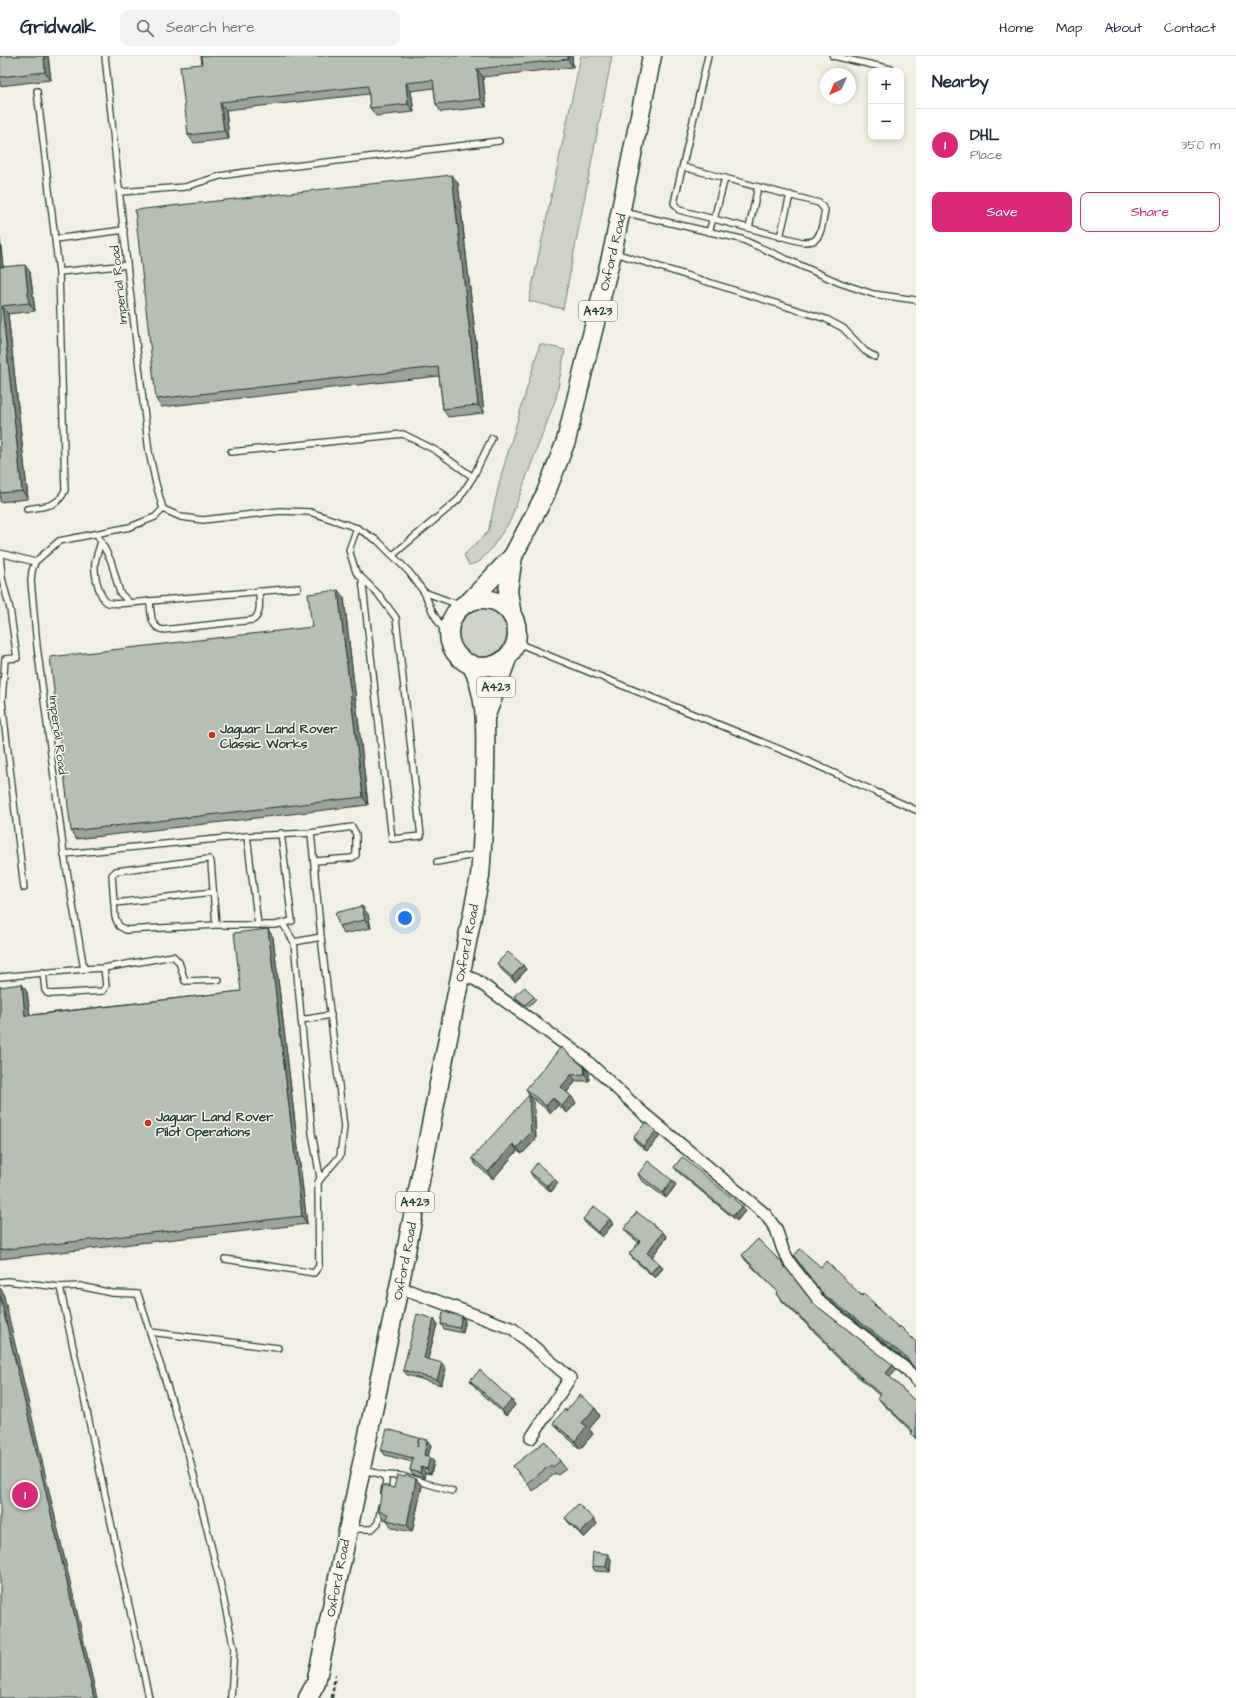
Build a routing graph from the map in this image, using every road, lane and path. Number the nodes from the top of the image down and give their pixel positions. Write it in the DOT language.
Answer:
graph roads {
  1 [pos="105,56"];
  2 [pos="652,56"];
  3 [pos="708,56"];
  4 [pos="833,56"];
  5 [pos="887,68"];
  6 [pos="37,91"];
  7 [pos="499,140"];
  8 [pos="683,167"];
  9 [pos="725,178"];
  10 [pos="758,187"];
  11 [pos="120,192"];
  12 [pos="790,195"];
  13 [pos="621,212"];
  14 [pos="713,219"];
  15 [pos="749,228"];
  16 [pos="124,230"];
  17 [pos="709,232"];
  18 [pos="780,237"];
  19 [pos="55,239"];
  20 [pos="612,252"];
  21 [pos="127,265"];
  22 [pos="59,272"];
  23 [pos="916,300"];
  24 [pos="875,357"];
  25 [pos="492,438"];
  26 [pos="231,452"];
  27 [pos="473,477"];
  28 [pos="27,509"];
  29 [pos="164,509"];
  30 [pos="357,528"];
  31 [pos="97,534"];
  32 [pos="101,542"];
  33 [pos="0,553"];
  34 [pos="393,555"];
  35 [pos="513,556"];
  36 [pos="35,562"];
  37 [pos="362,578"];
  38 [pos="298,588"];
  39 [pos="259,591"];
  40 [pos="424,592"];
  41 [pos="150,601"];
  42 [pos="129,602"];
  43 [pos="465,605"];
  44 [pos="512,616"];
  45 [pos="450,640"];
  46 [pos="512,649"];
  47 [pos="471,664"];
  48 [pos="486,718"];
  49 [pos="916,810"];
  50 [pos="281,833"];
  51 [pos="311,833"];
  52 [pos="247,836"];
  53 [pos="482,853"];
  54 [pos="64,854"];
  55 [pos="315,861"];
  56 [pos="436,862"];
  57 [pos="24,888"];
  58 [pos="213,892"];
  59 [pos="115,903"];
  60 [pos="283,924"];
  61 [pos="216,925"];
  62 [pos="258,925"];
  63 [pos="321,937"];
  64 [pos="294,942"];
  65 [pos="104,968"];
  66 [pos="84,969"];
  67 [pos="43,972"];
  68 [pos="460,974"];
  69 [pos="0,977"];
  70 [pos="218,980"];
  71 [pos="331,1015"];
  72 [pos="301,1020"];
  73 [pos="318,1182"];
  74 [pos="224,1259"];
  75 [pos="0,1282"];
  76 [pos="60,1287"];
  77 [pos="399,1287"];
  78 [pos="150,1332"];
  79 [pos="278,1348"];
  80 [pos="916,1380"];
  81 [pos="531,1438"];
  82 [pos="360,1469"];
  83 [pos="384,1475"];
  84 [pos="452,1491"];
  85 [pos="347,1529"];
  86 [pos="314,1693"];
  87 [pos="149,1698"];
  88 [pos="230,1698"];
  1 -- 11 [label="lane, Imperial Road"];
  2 -- 13 [label="highway, Oxford Road / A423"];
  3 -- 8 [label="lane"];
  4 -- 5 [label="lane"];
  6 -- 19 [label="lane"];
  7 -- 11 [label="lane"];
  8 -- 9 [label="lane"];
  8 -- 14 [label="lane"];
  9 -- 10 [label="lane"];
  9 -- 14 [label="lane"];
  10 -- 12 [label="lane"];
  10 -- 15 [label="lane"];
  11 -- 16 [label="lane, Imperial Road"];
  12 -- 18 [label="lane"];
  12 -- 18 [label="lane"];
  13 -- 17 [label="lane"];
  13 -- 20 [label="highway, Oxford Road / A423"];
  14 -- 15 [label="lane"];
  14 -- 17 [label="lane"];
  15 -- 18 [label="lane"];
  16 -- 19 [label="lane"];
  16 -- 21 [label="lane, Imperial Road"];
  17 -- 23 [label="lane"];
  19 -- 22 [label="lane"];
  20 -- 24 [label="lane"];
  20 -- 35 [label="highway, Oxford Road / A423"];
  21 -- 22 [label="lane"];
  21 -- 29 [label="lane, Imperial Road"];
  22 -- 28 [label="lane"];
  25 -- 27 [label="lane"];
  26 -- 27 [label="lane"];
  27 -- 34 [label="lane"];
  29 -- 30 [label="lane"];
  29 -- 31 [label="lane"];
  30 -- 34 [label="lane"];
  30 -- 37 [label="lane"];
  31 -- 32 [label="lane"];
  31 -- 36 [label="lane"];
  32 -- 42 [label="lane"];
  32 -- 42 [label="lane"];
  33 -- 36 [label="lane"];
  33 -- 57 [label="lane"];
  34 -- 40 [label="lane"];
  35 -- 43 [label="highway, Oxford Road / A423"];
  35 -- 44 [label="highway, Oxford Road / A423"];
  36 -- 54 [label="lane, Imperial Road"];
  37 -- 37 [label="lane"];
  38 -- 39 [label="lane"];
  39 -- 41 [label="lane"];
  39 -- 41 [label="lane"];
  40 -- 43 [label="lane"];
  40 -- 45 [label="lane"];
  41 -- 42 [label="lane"];
  43 -- 44 [label="highway"];
  43 -- 45 [label="highway"];
  44 -- 46 [label="highway"];
  45 -- 47 [label="highway"];
  46 -- 47 [label="highway"];
  46 -- 48 [label="highway, Oxford Road / A423"];
  46 -- 49 [label="lane"];
  47 -- 48 [label="highway, Oxford Road / A423"];
  48 -- 53 [label="highway, Oxford Road / A423"];
  50 -- 51 [label="lane"];
  50 -- 52 [label="lane"];
  50 -- 60 [label="lane"];
  51 -- 55 [label="lane"];
  51 -- 55 [label="lane"];
  52 -- 54 [label="lane"];
  52 -- 62 [label="lane"];
  53 -- 56 [label="lane"];
  53 -- 68 [label="highway, Oxford Road / A423"];
  54 -- 66 [label="lane, Imperial Road"];
  55 -- 63 [label="lane"];
  58 -- 59 [label="lane"];
  58 -- 59 [label="lane"];
  58 -- 61 [label="lane"];
  59 -- 61 [label="lane"];
  60 -- 62 [label="lane"];
  60 -- 64 [label="lane"];
  61 -- 62 [label="lane"];
  63 -- 64 [label="lane"];
  63 -- 71 [label="lane"];
  64 -- 72 [label="lane"];
  65 -- 66 [label="lane"];
  65 -- 67 [label="lane"];
  65 -- 70 [label="lane"];
  66 -- 67 [label="lane"];
  67 -- 69 [label="lane"];
  68 -- 77 [label="highway, Oxford Road / A423"];
  68 -- 80 [label="street"];
  71 -- 72 [label="lane"];
  71 -- 73 [label="lane"];
  72 -- 73 [label="lane"];
  73 -- 74 [label="lane"];
  75 -- 76 [label="lane"];
  76 -- 78 [label="lane"];
  76 -- 87 [label="lane"];
  77 -- 81 [label="street"];
  77 -- 82 [label="highway, Oxford Road / A423"];
  78 -- 79 [label="lane"];
  78 -- 88 [label="lane"];
  82 -- 83 [label="lane"];
  82 -- 85 [label="highway, Oxford Road / A423"];
  83 -- 84 [label="lane"];
  83 -- 85 [label="lane"];
  85 -- 86 [label="highway, Oxford Road / A423"];
}
